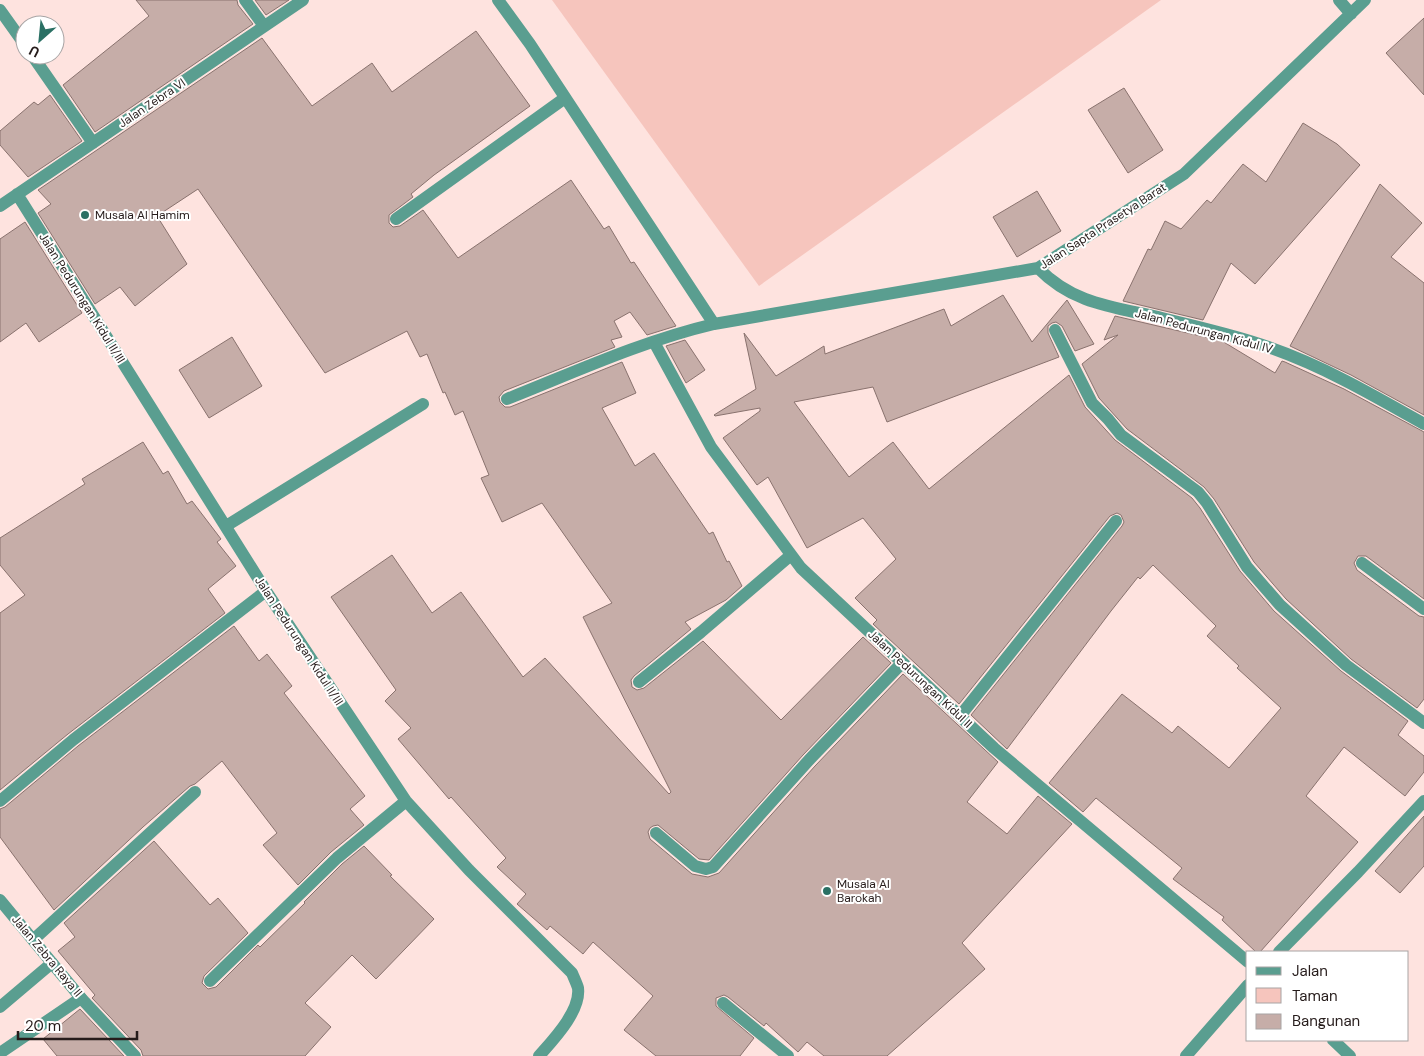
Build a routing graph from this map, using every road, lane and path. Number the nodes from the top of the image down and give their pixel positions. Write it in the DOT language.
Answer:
graph roads {
  1 [pos="245,0"];
  2 [pos="303,0"];
  3 [pos="498,0"];
  4 [pos="1339,0"];
  5 [pos="1365,0"];
  6 [pos="0,10"];
  7 [pos="1351,14"];
  8 [pos="264,26"];
  9 [pos="15,32"];
  10 [pos="39,65"];
  11 [pos="565,98"];
  12 [pos="93,143"];
  13 [pos="17,194"];
  14 [pos="0,206"];
  15 [pos="396,219"];
  16 [pos="1038,268"];
  17 [pos="714,324"];
  18 [pos="1055,330"];
  19 [pos="654,342"];
  20 [pos="507,399"];
  21 [pos="423,404"];
  22 [pos="1424,424"];
  23 [pos="1116,521"];
  24 [pos="226,526"];
  25 [pos="791,555"];
  26 [pos="1362,563"];
  27 [pos="266,591"];
  28 [pos="1424,609"];
  29 [pos="902,663"];
  30 [pos="640,682"];
  31 [pos="960,716"];
  32 [pos="1424,723"];
  33 [pos="195,792"];
  34 [pos="0,801"];
  35 [pos="406,801"];
  36 [pos="1424,801"];
  37 [pos="656,834"];
  38 [pos="0,900"];
  39 [pos="32,940"];
  40 [pos="1280,951"];
  41 [pos="1246,960"];
  42 [pos="52,963"];
  43 [pos="210,981"];
  44 [pos="1246,987"];
  45 [pos="81,998"];
  46 [pos="723,1003"];
  47 [pos="0,1007"];
  48 [pos="1333,1041"];
  49 [pos="0,1053"];
  50 [pos="135,1056"];
  51 [pos="539,1056"];
  52 [pos="788,1056"];
  53 [pos="1186,1056"];
  54 [pos="1350,1056"];
  1 -- 8 [label="street"];
  2 -- 8 [label="street, Jalan Zebra VI"];
  3 -- 11 [label="street"];
  4 -- 7 [label="street"];
  5 -- 7 [label="street, Jalan Sapta Prasetya Barat"];
  6 -- 9 [label="street"];
  7 -- 16 [label="street, Jalan Sapta Prasetya Barat"];
  8 -- 12 [label="street, Jalan Zebra VI"];
  10 -- 12 [label="street"];
  11 -- 15 [label="street"];
  11 -- 17 [label="street"];
  12 -- 13 [label="street, Jalan Zebra VI"];
  13 -- 14 [label="street, Jalan Zebra VI"];
  13 -- 24 [label="street, Jalan Pedurungan Kidul II/III"];
  16 -- 17 [label="street, Jalan Sapta Prasetya Barat"];
  16 -- 22 [label="street, Jalan Pedurungan Kidul IV"];
  17 -- 19 [label="street, Jalan Sapta Prasetya Barat"];
  18 -- 32 [label="street"];
  19 -- 20 [label="street, Jalan Sapta Prasetya Barat"];
  19 -- 25 [label="street, Jalan Pedurungan Kidul II"];
  21 -- 24 [label="street"];
  23 -- 31 [label="street"];
  24 -- 27 [label="street, Jalan Pedurungan Kidul II/III"];
  25 -- 29 [label="street, Jalan Pedurungan Kidul II"];
  25 -- 30 [label="street"];
  26 -- 28 [label="street"];
  27 -- 34 [label="street"];
  27 -- 35 [label="street, Jalan Pedurungan Kidul II/III"];
  29 -- 31 [label="street, Jalan Pedurungan Kidul II"];
  29 -- 37 [label="street"];
  31 -- 41 [label="street, Jalan Pedurungan Kidul II"];
  33 -- 39 [label="street"];
  35 -- 43 [label="street"];
  35 -- 51 [label="street, Jalan Pedurungan Kidul II/III"];
  36 -- 40 [label="street"];
  38 -- 39 [label="street, Jalan Zebra Raya II"];
  39 -- 42 [label="street, Jalan Zebra Raya II"];
  42 -- 45 [label="street, Jalan Zebra Raya II"];
  42 -- 47 [label="street"];
  44 -- 53 [label="street"];
  45 -- 49 [label="street"];
  45 -- 50 [label="street, Jalan Zebra Raya II"];
  46 -- 52 [label="street"];
  48 -- 54 [label="street"];
}
